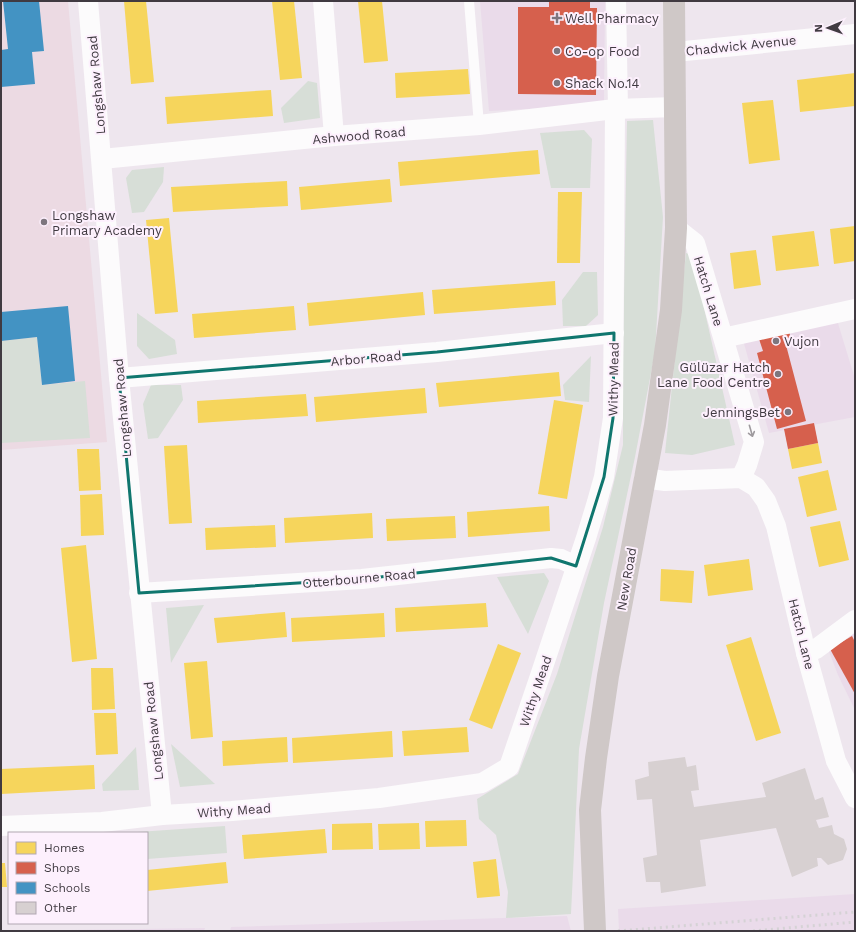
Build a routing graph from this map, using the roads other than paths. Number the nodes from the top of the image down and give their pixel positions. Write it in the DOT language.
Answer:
graph roads {
  1 [pos="88,1"];
  2 [pos="323,1"];
  3 [pos="469,1"];
  4 [pos="616,1"];
  5 [pos="674,1"];
  6 [pos="855,34"];
  7 [pos="675,52"];
  8 [pos="675,107"];
  9 [pos="617,109"];
  10 [pos="479,125"];
  11 [pos="334,136"];
  12 [pos="102,159"];
  13 [pos="676,228"];
  14 [pos="855,309"];
  15 [pos="614,333"];
  16 [pos="724,339"];
  17 [pos="119,378"];
  18 [pos="644,478"];
  19 [pos="741,478"];
  20 [pos="576,566"];
  21 [pos="140,592"];
  22 [pos="855,620"];
  23 [pos="806,653"];
  24 [pos="855,798"];
  25 [pos="162,815"];
  26 [pos="1,826"];
  27 [pos="595,931"];
  1 -- 12 [label="street, Longshaw Road"];
  2 -- 11 [label="street"];
  3 -- 10 [label="lane"];
  4 -- 9 [label="street"];
  5 -- 7 [label="main road"];
  6 -- 7 [label="street, Chadwick Avenue"];
  7 -- 8 [label="main road"];
  8 -- 9 [label="street"];
  8 -- 13 [label="main road"];
  9 -- 10 [label="street, Ashwood Road"];
  9 -- 15 [label="street, Withy Mead"];
  10 -- 11 [label="street, Ashwood Road"];
  11 -- 12 [label="street, Ashwood Road"];
  12 -- 17 [label="street, Longshaw Road"];
  13 -- 16 [label="street, Hatch Lane"];
  13 -- 18 [label="main road, New Road"];
  14 -- 16 [label="street"];
  15 -- 17 [label="street, Arbor Road"];
  15 -- 20 [label="street, Withy Mead"];
  16 -- 19 [label="street, Hatch Lane, one-way"];
  17 -- 21 [label="street, Longshaw Road"];
  18 -- 19 [label="street"];
  18 -- 27 [label="main road, New Road"];
  19 -- 23 [label="street, Hatch Lane"];
  20 -- 21 [label="street, Otterbourne Road"];
  20 -- 25 [label="street, Withy Mead"];
  21 -- 25 [label="street, Longshaw Road"];
  22 -- 23 [label="street"];
  23 -- 24 [label="street, Hatch Lane"];
  25 -- 26 [label="street, Withy Mead"];
}
